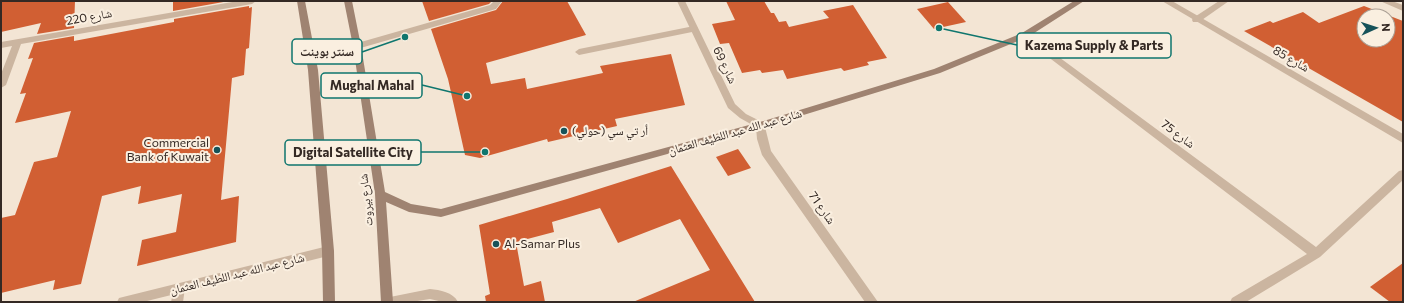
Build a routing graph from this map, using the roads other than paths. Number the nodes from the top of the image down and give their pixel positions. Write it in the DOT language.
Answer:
graph roads {
  1 [pos="252,1"];
  2 [pos="301,1"];
  3 [pos="348,1"];
  4 [pos="498,1"];
  5 [pos="682,1"];
  6 [pos="1080,1"];
  7 [pos="1166,1"];
  8 [pos="1225,1"];
  9 [pos="1384,1"];
  10 [pos="1403,8"];
  11 [pos="1196,20"];
  12 [pos="694,29"];
  13 [pos="1024,35"];
  14 [pos="18,42"];
  15 [pos="1,45"];
  16 [pos="357,46"];
  17 [pos="579,52"];
  18 [pos="1,85"];
  19 [pos="762,126"];
  20 [pos="1403,139"];
  21 [pos="1403,174"];
  22 [pos="380,194"];
  23 [pos="328,251"];
  24 [pos="1316,254"];
  25 [pos="179,288"];
  26 [pos="123,302"];
  27 [pos="177,302"];
  28 [pos="329,302"];
  29 [pos="389,302"];
  30 [pos="452,302"];
  31 [pos="872,302"];
  32 [pos="1236,302"];
  1 -- 14 [label="street, شارع 220"];
  2 -- 23 [label="main road"];
  3 -- 16 [label="main road, شارع بيروت"];
  4 -- 16 [label="street"];
  5 -- 12 [label="street, شارع 69"];
  6 -- 13 [label="main road, شارع عبد الله عبد اللطيف العثمان"];
  7 -- 11 [label="street, شارع 85"];
  8 -- 11 [label="street"];
  9 -- 10 [label="street"];
  11 -- 20 [label="street, شارع 85"];
  12 -- 17 [label="street"];
  12 -- 19 [label="street, شارع 69"];
  13 -- 19 [label="main road, شارع عبد الله عبد اللطيف العثمان"];
  13 -- 24 [label="street, شارع 75"];
  14 -- 15 [label="street, شارع 220"];
  14 -- 18 [label="street"];
  16 -- 22 [label="main road, شارع بيروت"];
  19 -- 22 [label="main road, شارع عبد الله عبد اللطيف العثمان"];
  19 -- 31 [label="street, شارع 71"];
  21 -- 24 [label="street"];
  22 -- 29 [label="main road, شارع بيروت"];
  23 -- 25 [label="street, شارع عبد الله عبد اللطيف العثمان"];
  23 -- 28 [label="main road"];
  24 -- 32 [label="street"];
  25 -- 26 [label="street, شارع عبد الله عبد اللطيف العثمان"];
  25 -- 27 [label="street"];
  29 -- 30 [label="street"];
}
